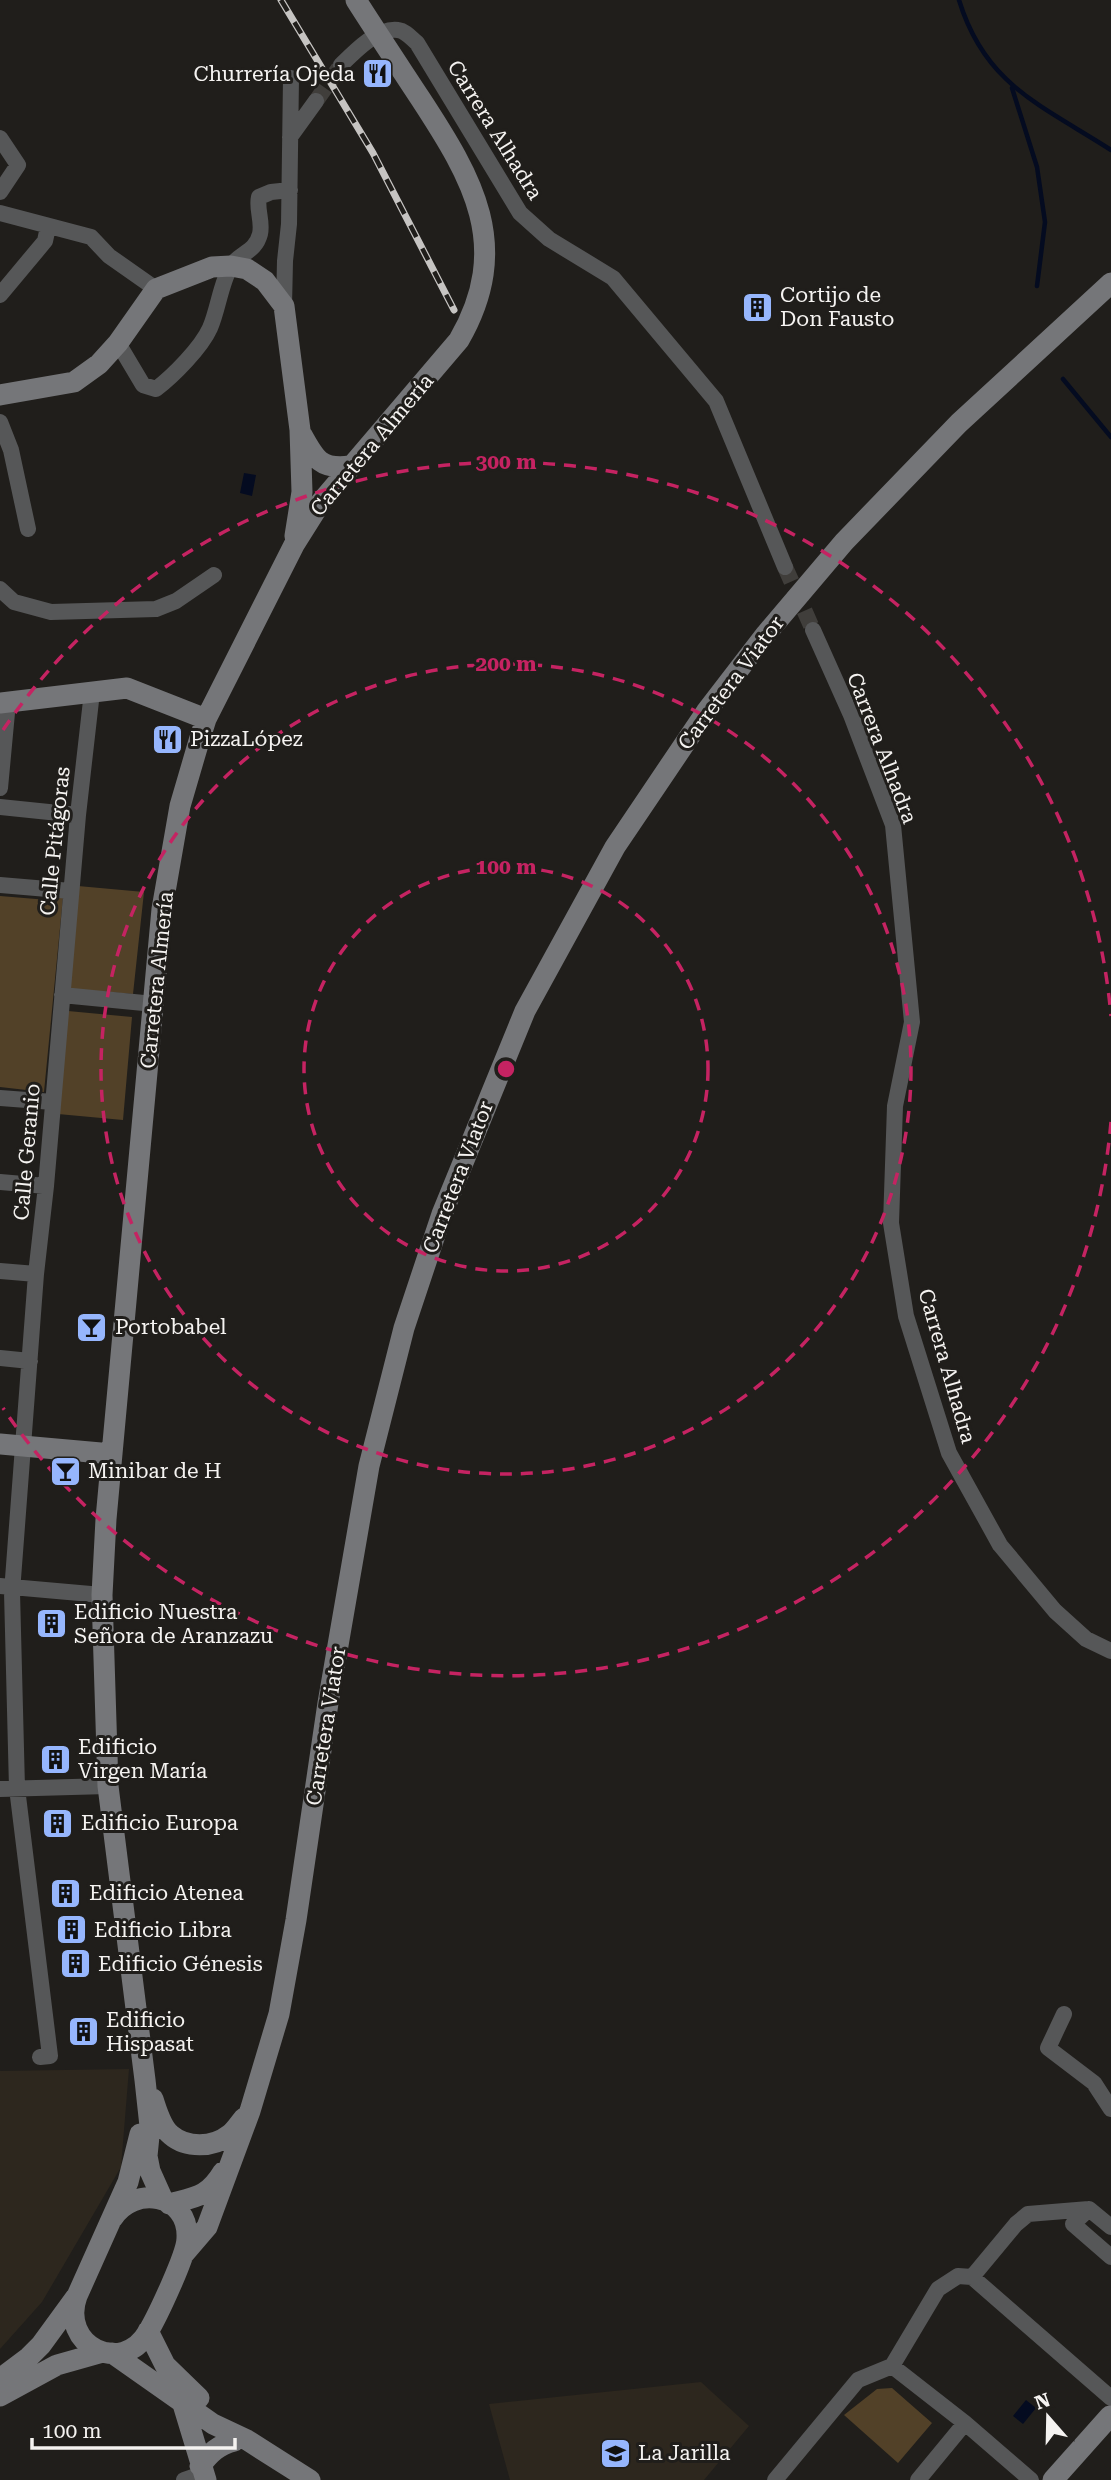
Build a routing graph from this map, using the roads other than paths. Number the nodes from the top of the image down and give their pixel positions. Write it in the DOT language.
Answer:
graph roads {
  1 [pos="356,0"];
  2 [pos="379,35"];
  3 [pos="341,65"];
  4 [pos="291,78"];
  5 [pos="316,101"];
  6 [pos="290,136"];
  7 [pos="0,138"];
  8 [pos="290,190"];
  9 [pos="0,192"];
  10 [pos="0,213"];
  11 [pos="48,227"];
  12 [pos="232,266"];
  13 [pos="1111,283"];
  14 [pos="156,289"];
  15 [pos="0,295"];
  16 [pos="284,306"];
  17 [pos="118,343"];
  18 [pos="0,395"];
  19 [pos="0,422"];
  20 [pos="300,430"];
  21 [pos="350,466"];
  22 [pos="301,471"];
  23 [pos="323,499"];
  24 [pos="28,529"];
  25 [pos="294,545"];
  26 [pos="785,567"];
  27 [pos="214,575"];
  28 [pos="0,589"];
  29 [pos="7,601"];
  30 [pos="813,630"];
  31 [pos="92,692"];
  32 [pos="4,703"];
  33 [pos="206,719"];
  34 [pos="0,789"];
  35 [pos="0,807"];
  36 [pos="78,815"];
  37 [pos="0,885"];
  38 [pos="71,891"];
  39 [pos="62,995"];
  40 [pos="154,1004"];
  41 [pos="0,1098"];
  42 [pos="53,1102"];
  43 [pos="0,1182"];
  44 [pos="46,1186"];
  45 [pos="0,1271"];
  46 [pos="36,1274"];
  47 [pos="0,1358"];
  48 [pos="30,1361"];
  49 [pos="0,1444"];
  50 [pos="23,1446"];
  51 [pos="112,1454"];
  52 [pos="6,1587"];
  53 [pos="103,1595"];
  54 [pos="1111,1651"];
  55 [pos="16,1737"];
  56 [pos="0,1742"];
  57 [pos="108,1786"];
  58 [pos="18,1788"];
  59 [pos="0,1789"];
  60 [pos="1064,2014"];
  61 [pos="40,2057"];
  62 [pos="145,2080"];
  63 [pos="1111,2109"];
  64 [pos="250,2111"];
  65 [pos="236,2149"];
  66 [pos="166,2202"];
  67 [pos="1089,2209"];
  68 [pos="112,2219"];
  69 [pos="1111,2227"];
  70 [pos="183,2255"];
  71 [pos="1111,2257"];
  72 [pos="965,2276"];
  73 [pos="77,2296"];
  74 [pos="149,2331"];
  75 [pos="107,2353"];
  76 [pos="892,2366"];
  77 [pos="0,2379"];
  78 [pos="0,2396"];
  79 [pos="183,2400"];
  80 [pos="1111,2412"];
  81 [pos="965,2423"];
  82 [pos="232,2437"];
  83 [pos="199,2475"];
  84 [pos="290,2480"];
  85 [pos="310,2480"];
  86 [pos="775,2480"];
  87 [pos="918,2480"];
  88 [pos="1031,2480"];
  89 [pos="1053,2480"];
  90 [pos="1069,2480"];
  1 -- 2 [label="main road, Carretera Almería"];
  2 -- 3 [label="street"];
  2 -- 21 [label="main road, Carretera Almería"];
  2 -- 26 [label="street, Carrera Alhadra"];
  4 -- 6 [label="street"];
  5 -- 6 [label="street"];
  6 -- 8 [label="street"];
  7 -- 9 [label="street"];
  8 -- 12 [label="street"];
  8 -- 16 [label="street"];
  10 -- 11 [label="street"];
  11 -- 14 [label="street"];
  11 -- 15 [label="street"];
  12 -- 14 [label="main road"];
  12 -- 16 [label="main road"];
  12 -- 17 [label="street"];
  13 -- 64 [label="main road, Carretera Viator"];
  14 -- 17 [label="main road"];
  16 -- 20 [label="main road"];
  17 -- 18 [label="main road"];
  19 -- 24 [label="street"];
  20 -- 21 [label="main road"];
  20 -- 22 [label="main road"];
  20 -- 23 [label="main road"];
  21 -- 23 [label="main road, Carretera Almería"];
  22 -- 23 [label="main road"];
  22 -- 25 [label="main road"];
  23 -- 25 [label="main road, Carretera Almería"];
  25 -- 33 [label="main road, Carretera Almería"];
  27 -- 29 [label="street"];
  28 -- 29 [label="street"];
  30 -- 54 [label="street, Carrera Alhadra"];
  31 -- 32 [label="main road"];
  31 -- 33 [label="main road"];
  31 -- 36 [label="street, Calle Pitágoras"];
  32 -- 34 [label="street"];
  33 -- 40 [label="main road, Carretera Almería"];
  35 -- 36 [label="street"];
  36 -- 38 [label="street, Calle Pitágoras"];
  37 -- 38 [label="street"];
  38 -- 39 [label="street, Calle Pitágoras"];
  39 -- 40 [label="street"];
  39 -- 42 [label="street, Calle Geranio"];
  40 -- 51 [label="main road, Carretera Almería"];
  41 -- 42 [label="street"];
  42 -- 44 [label="street, Calle Geranio"];
  43 -- 44 [label="street"];
  44 -- 46 [label="street, Calle Geranio"];
  45 -- 46 [label="street"];
  46 -- 48 [label="street, Calle Geranio"];
  47 -- 48 [label="street"];
  48 -- 50 [label="street, Calle Geranio"];
  49 -- 50 [label="main road"];
  50 -- 51 [label="main road"];
  50 -- 52 [label="street, Calle Geranio"];
  51 -- 53 [label="main road, Carretera Almería"];
  52 -- 53 [label="street"];
  52 -- 55 [label="street, Calle Geranio"];
  53 -- 57 [label="main road, Carretera Almería"];
  55 -- 56 [label="street"];
  55 -- 58 [label="street, Calle Geranio"];
  57 -- 58 [label="street"];
  57 -- 62 [label="main road, Carretera Almería"];
  58 -- 59 [label="street"];
  58 -- 61 [label="street, Calle Geranio"];
  60 -- 63 [label="street"];
  62 -- 64 [label="main road"];
  62 -- 66 [label="main road"];
  62 -- 68 [label="main road"];
  64 -- 65 [label="main road, Carretera Viator"];
  65 -- 66 [label="main road"];
  65 -- 70 [label="main road, Carretera Viator"];
  66 -- 68 [label="main road"];
  66 -- 70 [label="main road"];
  67 -- 69 [label="street"];
  67 -- 71 [label="street"];
  67 -- 72 [label="street"];
  68 -- 73 [label="main road"];
  70 -- 74 [label="main road"];
  72 -- 76 [label="street"];
  72 -- 80 [label="street"];
  73 -- 75 [label="main road"];
  73 -- 77 [label="main road"];
  74 -- 75 [label="main road"];
  74 -- 82 [label="main road"];
  75 -- 78 [label="main road"];
  75 -- 79 [label="main road"];
  76 -- 81 [label="street"];
  76 -- 86 [label="street"];
  79 -- 82 [label="main road"];
  79 -- 83 [label="main road"];
  80 -- 89 [label="main road"];
  80 -- 90 [label="main road"];
  81 -- 87 [label="street"];
  81 -- 88 [label="street"];
  82 -- 83 [label="main road"];
  82 -- 84 [label="main road"];
  82 -- 85 [label="main road"];
}
